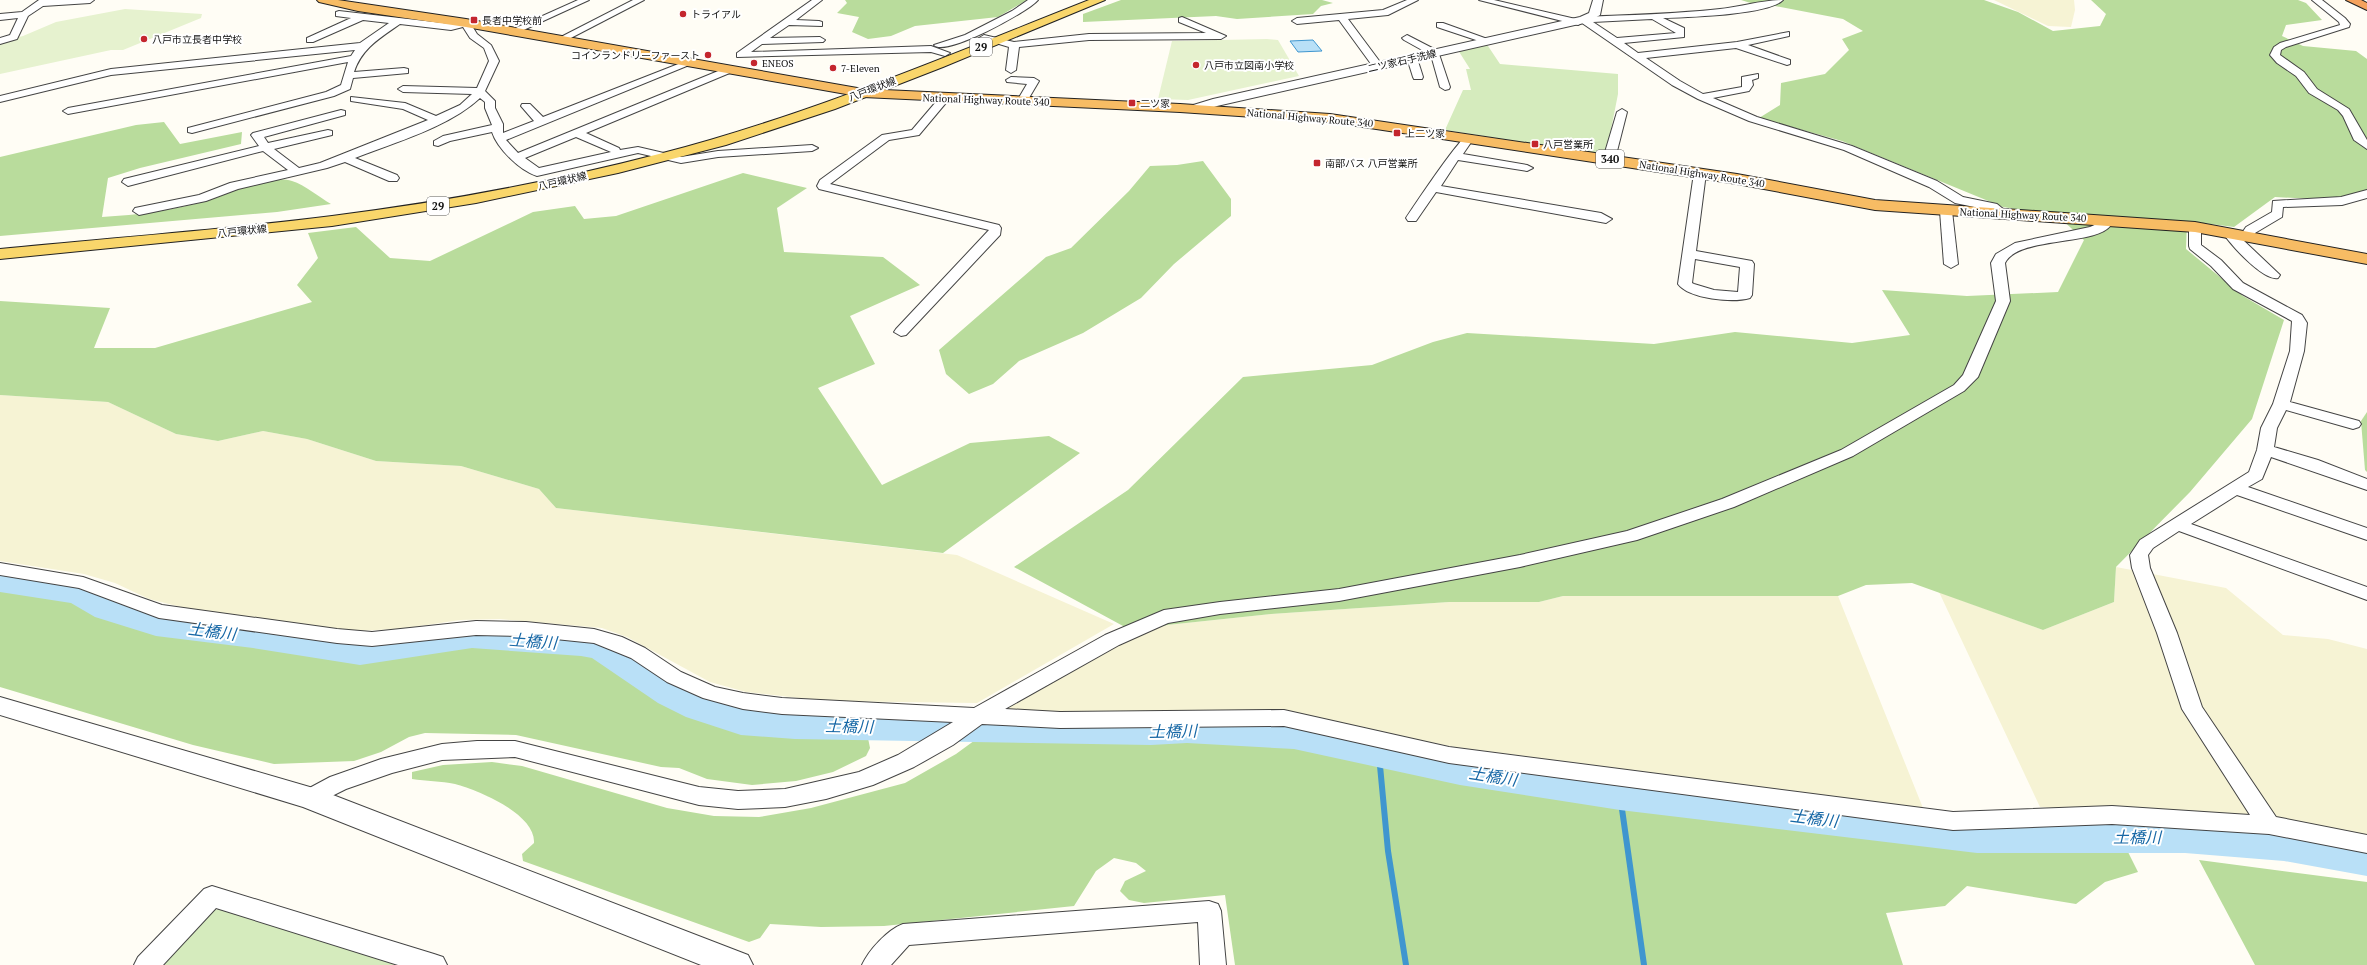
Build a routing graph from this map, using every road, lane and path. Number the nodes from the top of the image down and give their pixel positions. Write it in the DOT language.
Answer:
graph roads {
  1 [pos="90,0"];
  2 [pos="323,0"];
  3 [pos="580,0"];
  4 [pos="640,0"];
  5 [pos="818,0"];
  6 [pos="1034,0"];
  7 [pos="1084,0"];
  8 [pos="1099,0"];
  9 [pos="1414,0"];
  10 [pos="1483,0"];
  11 [pos="1517,0"];
  12 [pos="1598,0"];
  13 [pos="1779,0"];
  14 [pos="2316,0"];
  15 [pos="2352,0"];
  16 [pos="43,2"];
  17 [pos="1508,6"];
  18 [pos="2367,7"];
  19 [pos="339,14"];
  20 [pos="24,16"];
  21 [pos="362,16"];
  22 [pos="0,17"];
  23 [pos="1341,17"];
  24 [pos="1654,17"];
  25 [pos="399,20"];
  26 [pos="1182,20"];
  27 [pos="1297,21"];
  28 [pos="1581,21"];
  29 [pos="787,22"];
  30 [pos="466,23"];
  31 [pos="819,24"];
  32 [pos="1127,25"];
  33 [pos="1440,25"];
  34 [pos="1156,26"];
  35 [pos="1229,27"];
  36 [pos="1206,29"];
  37 [pos="514,31"];
  38 [pos="939,33"];
  39 [pos="1786,34"];
  40 [pos="1131,36"];
  41 [pos="1161,36"];
  42 [pos="1407,38"];
  43 [pos="562,39"];
  44 [pos="310,40"];
  45 [pos="820,40"];
  46 [pos="990,40"];
  47 [pos="0,41"];
  48 [pos="762,41"];
  49 [pos="1488,41"];
  50 [pos="1616,41"];
  51 [pos="1014,45"];
  52 [pos="1737,45"];
  53 [pos="363,46"];
  54 [pos="939,49"];
  55 [pos="1435,53"];
  56 [pos="741,55"];
  57 [pos="1635,56"];
  58 [pos="354,58"];
  59 [pos="1412,58"];
  60 [pos="114,60"];
  61 [pos="1787,62"];
  62 [pos="688,63"];
  63 [pos="1378,66"];
  64 [pos="721,69"];
  65 [pos="404,71"];
  66 [pos="106,73"];
  67 [pos="348,75"];
  68 [pos="1754,76"];
  69 [pos="1418,77"];
  70 [pos="30,79"];
  71 [pos="218,83"];
  72 [pos="1445,87"];
  73 [pos="403,89"];
  74 [pos="480,91"];
  75 [pos="27,92"];
  76 [pos="856,92"];
  77 [pos="1702,97"];
  78 [pos="945,98"];
  79 [pos="0,99"];
  80 [pos="355,99"];
  81 [pos="1022,101"];
  82 [pos="526,106"];
  83 [pos="1195,109"];
  84 [pos="68,111"];
  85 [pos="93,111"];
  86 [pos="1622,112"];
  87 [pos="341,113"];
  88 [pos="438,121"];
  89 [pos="541,122"];
  90 [pos="192,130"];
  91 [pos="328,133"];
  92 [pos="498,133"];
  93 [pos="577,134"];
  94 [pos="1468,138"];
  95 [pos="438,143"];
  96 [pos="2367,146"];
  97 [pos="266,148"];
  98 [pos="812,148"];
  99 [pos="615,150"];
  100 [pos="659,156"];
  101 [pos="1455,156"];
  102 [pos="346,158"];
  103 [pos="516,158"];
  104 [pos="1609,159"];
  105 [pos="1527,168"];
  106 [pos="296,171"];
  107 [pos="1700,173"];
  108 [pos="393,178"];
  109 [pos="128,182"];
  110 [pos="1433,188"];
  111 [pos="2366,195"];
  112 [pos="139,211"];
  113 [pos="1946,211"];
  114 [pos="2002,213"];
  115 [pos="1412,218"];
  116 [pos="1606,219"];
  117 [pos="2105,220"];
  118 [pos="2195,227"];
  119 [pos="2229,233"];
  120 [pos="2246,236"];
  121 [pos="0,247"];
  122 [pos="0,254"];
  123 [pos="1690,254"];
  124 [pos="2367,259"];
  125 [pos="1951,264"];
  126 [pos="2273,275"];
  127 [pos="901,332"];
  128 [pos="2281,404"];
  129 [pos="2353,424"];
  130 [pos="2265,450"];
  131 [pos="2367,485"];
  132 [pos="2234,488"];
  133 [pos="2178,525"];
  134 [pos="2367,534"];
  135 [pos="0,569"];
  136 [pos="2367,594"];
  137 [pos="0,706"];
  138 [pos="979,715"];
  139 [pos="310,798"];
  140 [pos="2269,824"];
  141 [pos="2367,844"];
  142 [pos="147,965"];
  143 [pos="434,965"];
  144 [pos="737,965"];
  145 [pos="875,965"];
  146 [pos="1213,965"];
  1 -- 16 [label="street"];
  2 -- 30 [label="highway, National Highway Route 340 / 340"];
  3 -- 37 [label="street"];
  4 -- 43 [label="street"];
  5 -- 29 [label="street"];
  6 -- 54 [label="street"];
  7 -- 46 [label="main road, 八戸環状線 / 29"];
  8 -- 46 [label="main road, 八戸環状線 / 29"];
  9 -- 23 [label="street"];
  10 -- 17 [label="street"];
  11 -- 17 [label="street"];
  12 -- 28 [label="street"];
  13 -- 24 [label="street"];
  14 -- 96 [label="street"];
  15 -- 18 [label="highway"];
  16 -- 20 [label="street"];
  17 -- 28 [label="street"];
  19 -- 21 [label="street"];
  20 -- 22 [label="street"];
  20 -- 47 [label="street"];
  21 -- 25 [label="street"];
  21 -- 44 [label="street"];
  23 -- 27 [label="street"];
  23 -- 63 [label="street"];
  24 -- 28 [label="street"];
  24 -- 50 [label="street"];
  25 -- 30 [label="street"];
  25 -- 53 [label="street"];
  26 -- 36 [label="street"];
  28 -- 49 [label="street, 二ツ家石手洗線"];
  28 -- 50 [label="street"];
  29 -- 31 [label="street"];
  29 -- 48 [label="street"];
  30 -- 37 [label="highway, National Highway Route 340 / 340"];
  30 -- 74 [label="street"];
  32 -- 40 [label="street"];
  33 -- 49 [label="street"];
  34 -- 41 [label="street"];
  35 -- 36 [label="street"];
  36 -- 41 [label="street"];
  37 -- 43 [label="highway, National Highway Route 340 / 340"];
  38 -- 54 [label="street"];
  39 -- 52 [label="street"];
  40 -- 41 [label="street"];
  40 -- 51 [label="street"];
  42 -- 55 [label="street"];
  43 -- 62 [label="highway, National Highway Route 340 / 340"];
  45 -- 48 [label="street"];
  46 -- 51 [label="street"];
  46 -- 54 [label="main road, 八戸環状線 / 29"];
  46 -- 76 [label="main road, 八戸環状線 / 29"];
  48 -- 56 [label="street"];
  49 -- 55 [label="street, 二ツ家石手洗線"];
  50 -- 57 [label="street"];
  51 -- 81 [label="street"];
  52 -- 57 [label="street"];
  52 -- 61 [label="street"];
  53 -- 58 [label="street"];
  53 -- 66 [label="street"];
  54 -- 56 [label="street"];
  54 -- 76 [label="main road, 八戸環状線 / 29"];
  55 -- 59 [label="street, 二ツ家石手洗線"];
  55 -- 72 [label="street"];
  56 -- 64 [label="street"];
  57 -- 77 [label="street"];
  58 -- 67 [label="street"];
  58 -- 71 [label="street"];
  59 -- 63 [label="street, 二ツ家石手洗線"];
  59 -- 69 [label="street"];
  60 -- 66 [label="street"];
  62 -- 64 [label="highway, National Highway Route 340 / 340"];
  62 -- 89 [label="street"];
  63 -- 83 [label="street, 二ツ家石手洗線"];
  64 -- 76 [label="highway, National Highway Route 340 / 340"];
  64 -- 93 [label="street"];
  65 -- 67 [label="street"];
  66 -- 75 [label="street"];
  67 -- 90 [label="street"];
  68 -- 77 [label="street"];
  70 -- 75 [label="street"];
  71 -- 84 [label="street"];
  71 -- 85 [label="street"];
  73 -- 74 [label="street"];
  74 -- 88 [label="street"];
  74 -- 92 [label="street"];
  75 -- 79 [label="street"];
  76 -- 78 [label="highway, National Highway Route 340 / 340"];
  76 -- 100 [label="main road, 八戸環状線 / 29"];
  77 -- 114 [label="street"];
  78 -- 81 [label="highway, National Highway Route 340 / 340"];
  78 -- 127 [label="street"];
  80 -- 88 [label="street"];
  81 -- 83 [label="highway, National Highway Route 340 / 340"];
  82 -- 89 [label="street"];
  83 -- 94 [label="highway, National Highway Route 340 / 340"];
  86 -- 104 [label="street"];
  87 -- 97 [label="street"];
  88 -- 102 [label="street"];
  89 -- 92 [label="street"];
  91 -- 97 [label="street"];
  92 -- 95 [label="street"];
  92 -- 103 [label="street"];
  93 -- 99 [label="street"];
  93 -- 103 [label="street"];
  94 -- 101 [label="street"];
  94 -- 104 [label="highway, National Highway Route 340 / 340"];
  97 -- 106 [label="street"];
  97 -- 109 [label="street"];
  98 -- 100 [label="street"];
  100 -- 103 [label="street"];
  100 -- 121 [label="main road, 八戸環状線 / 29"];
  100 -- 122 [label="main road, 八戸環状線 / 29"];
  101 -- 105 [label="street"];
  101 -- 110 [label="street"];
  102 -- 106 [label="street"];
  102 -- 108 [label="street"];
  104 -- 107 [label="highway, National Highway Route 340 / 340"];
  106 -- 112 [label="street"];
  107 -- 113 [label="highway, National Highway Route 340 / 340"];
  107 -- 123 [label="street"];
  110 -- 115 [label="street"];
  110 -- 116 [label="street"];
  111 -- 120 [label="street"];
  113 -- 114 [label="highway, National Highway Route 340 / 340"];
  113 -- 125 [label="street"];
  114 -- 117 [label="highway, National Highway Route 340 / 340"];
  117 -- 118 [label="highway, National Highway Route 340 / 340"];
  117 -- 138 [label="street"];
  118 -- 119 [label="highway, National Highway Route 340 / 340"];
  118 -- 128 [label="street"];
  119 -- 120 [label="highway, National Highway Route 340 / 340"];
  119 -- 126 [label="street"];
  120 -- 124 [label="highway, National Highway Route 340 / 340"];
  123 -- 123 [label="street"];
  128 -- 129 [label="street"];
  128 -- 130 [label="street"];
  130 -- 131 [label="street"];
  130 -- 132 [label="street"];
  132 -- 133 [label="street"];
  132 -- 134 [label="street"];
  133 -- 136 [label="street"];
  133 -- 140 [label="street"];
  135 -- 138 [label="street"];
  137 -- 139 [label="street"];
  138 -- 139 [label="street"];
  138 -- 140 [label="street"];
  139 -- 144 [label="street"];
  140 -- 141 [label="street"];
  142 -- 143 [label="street"];
  145 -- 146 [label="street"];
}
